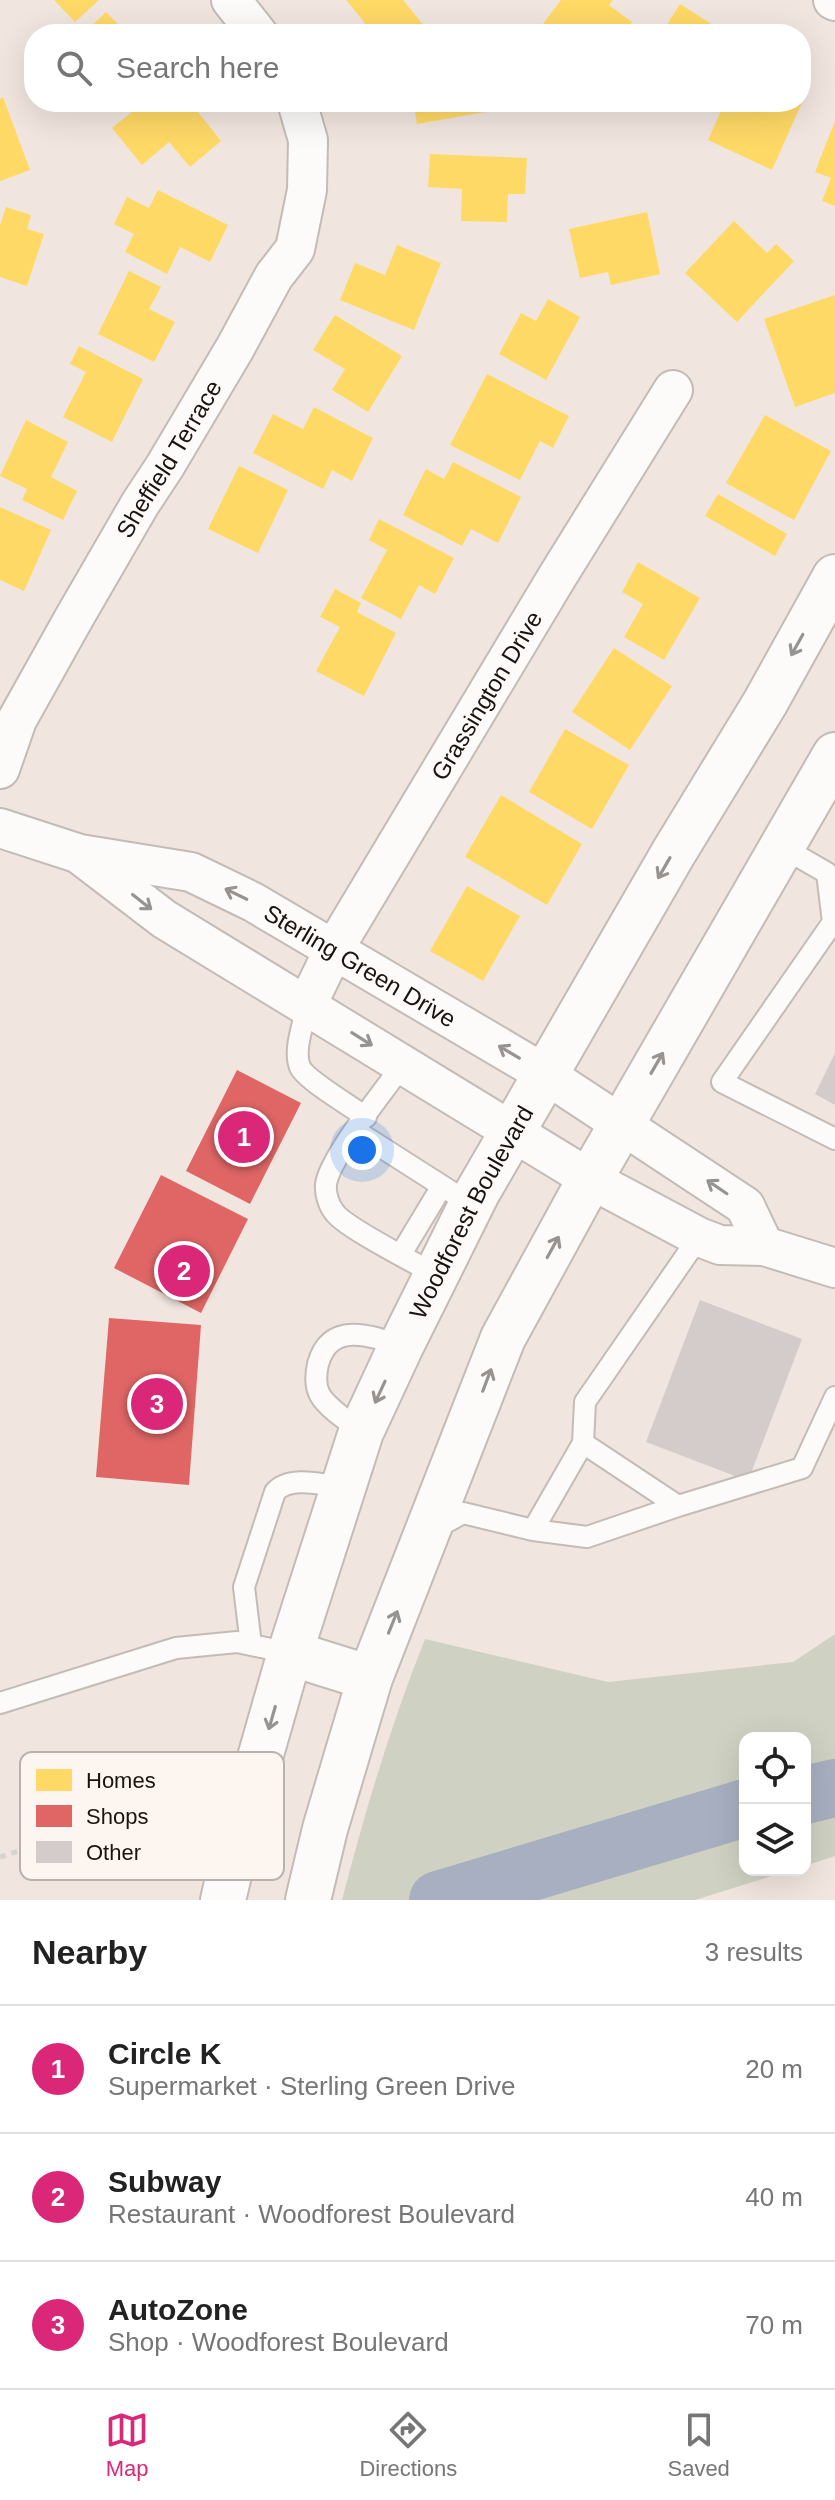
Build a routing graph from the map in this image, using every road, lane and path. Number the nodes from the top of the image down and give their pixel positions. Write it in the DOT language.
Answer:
graph roads {
  1 [pos="231,0"];
  2 [pos="250,24"];
  3 [pos="300,112"];
  4 [pos="673,390"];
  5 [pos="835,577"];
  6 [pos="835,755"];
  7 [pos="0,769"];
  8 [pos="0,828"];
  9 [pos="782,847"];
  10 [pos="80,854"];
  11 [pos="834,922"];
  12 [pos="334,949"];
  13 [pos="307,1005"];
  14 [pos="403,1064"];
  15 [pos="545,1074"];
  16 [pos="361,1124"];
  17 [pos="623,1124"];
  18 [pos="513,1131"];
  19 [pos="835,1139"];
  20 [pos="590,1179"];
  21 [pos="457,1196"];
  22 [pos="699,1237"];
  23 [pos="764,1246"];
  24 [pos="419,1264"];
  25 [pos="835,1268"];
  26 [pos="401,1346"];
  27 [pos="835,1397"];
  28 [pos="361,1432"];
  29 [pos="583,1443"];
  30 [pos="344,1487"];
  31 [pos="678,1506"];
  32 [pos="533,1530"];
  33 [pos="428,1533"];
  34 [pos="271,1649"];
  35 [pos="370,1678"];
  36 [pos="0,1703"];
  37 [pos="253,1752"];
  38 [pos="20,1850"];
  39 [pos="0,1857"];
  40 [pos="228,1880"];
  41 [pos="223,1900"];
  42 [pos="308,1900"];
  1 -- 2 [label="street"];
  3 -- 7 [label="street, Sheffield Terrace"];
  4 -- 12 [label="street, Grassington Drive"];
  5 -- 15 [label="main road, Woodforest Boulevard, one-way"];
  6 -- 9 [label="main road"];
  8 -- 10 [label="street, Sterling Green Drive"];
  9 -- 11 [label="lane"];
  17 -- 9 [label="main road, one-way"];
  12 -- 10 [label="street, Sterling Green Drive, one-way"];
  10 -- 13 [label="street, Sterling Green Drive, one-way"];
  11 -- 19 [label="lane"];
  12 -- 13 [label="street, Grassington Drive"];
  15 -- 12 [label="street, Sterling Green Drive, one-way"];
  13 -- 14 [label="street, Sterling Green Drive, one-way"];
  13 -- 16 [label="lane"];
  14 -- 16 [label="lane"];
  14 -- 18 [label="street, Sterling Green Drive"];
  15 -- 17 [label="street, Sterling Green Drive"];
  15 -- 18 [label="main road, Woodforest Boulevard"];
  16 -- 21 [label="lane"];
  16 -- 24 [label="lane"];
  17 -- 20 [label="main road"];
  23 -- 17 [label="street, Sterling Green Drive, one-way"];
  18 -- 20 [label="street, Sterling Green Drive"];
  18 -- 21 [label="main road, Woodforest Boulevard"];
  20 -- 22 [label="street, Sterling Green Drive"];
  33 -- 20 [label="main road, one-way"];
  21 -- 24 [label="main road, Woodforest Boulevard"];
  22 -- 23 [label="street, Sterling Green Drive"];
  22 -- 29 [label="lane"];
  23 -- 25 [label="street, Sterling Green Drive"];
  24 -- 26 [label="main road, Woodforest Boulevard"];
  26 -- 28 [label="main road, Woodforest Boulevard, one-way"];
  26 -- 28 [label="lane"];
  27 -- 31 [label="lane"];
  28 -- 30 [label="main road, Woodforest Boulevard"];
  29 -- 31 [label="lane"];
  29 -- 32 [label="lane"];
  30 -- 34 [label="main road, Woodforest Boulevard"];
  30 -- 34 [label="lane"];
  31 -- 32 [label="lane"];
  32 -- 33 [label="lane"];
  35 -- 33 [label="main road, one-way"];
  34 -- 35 [label="main road"];
  34 -- 36 [label="lane"];
  34 -- 37 [label="main road, Woodforest Boulevard, one-way"];
  35 -- 42 [label="main road"];
  38 -- 39 [label="path"];
  40 -- 41 [label="main road, Woodforest Boulevard, one-way"];
}
